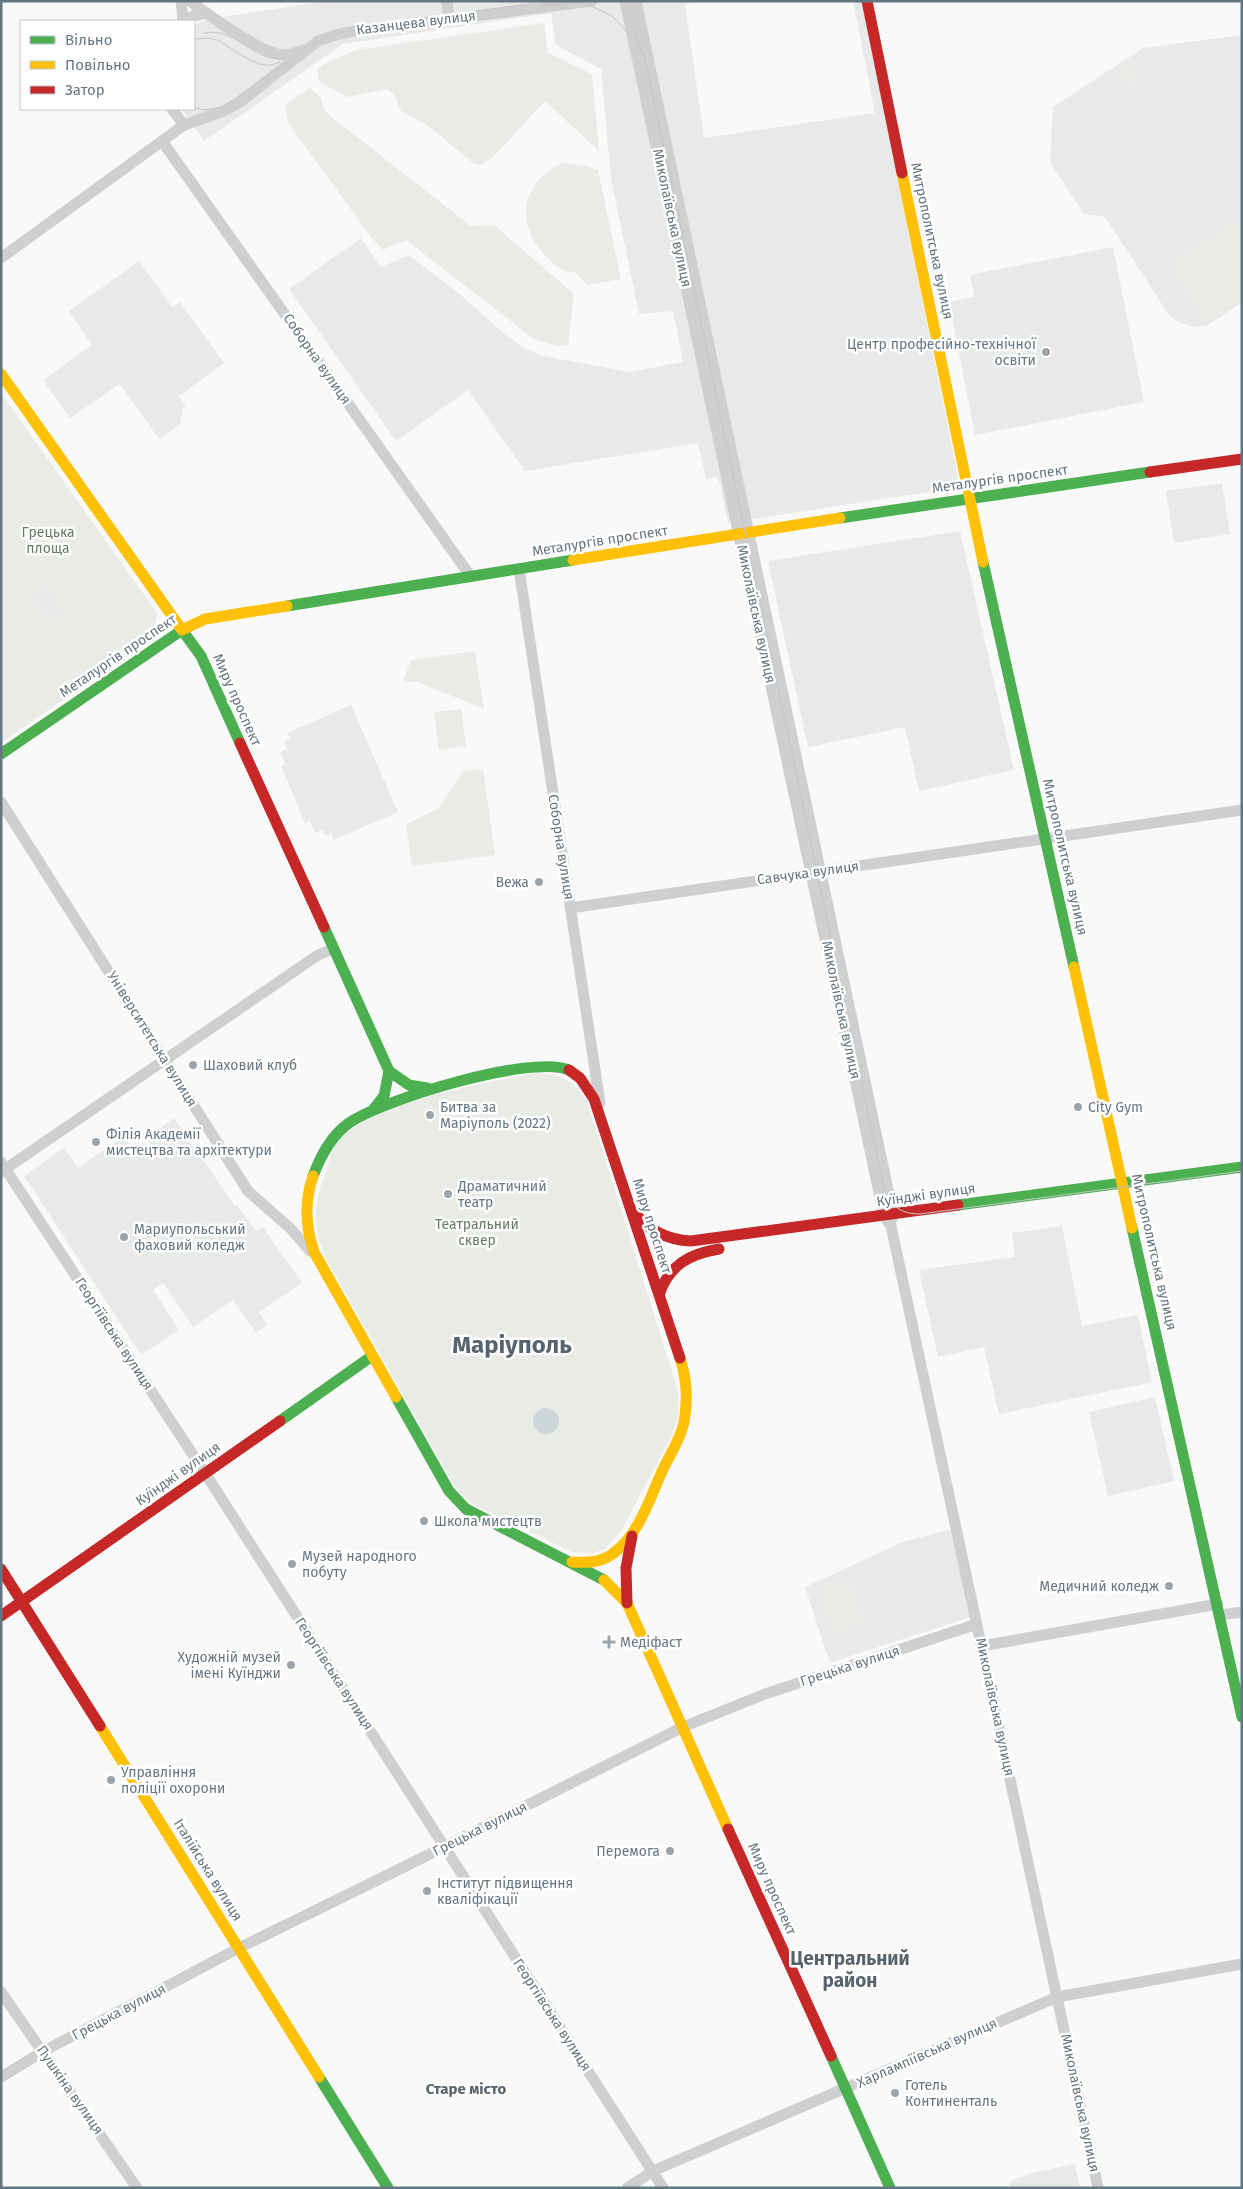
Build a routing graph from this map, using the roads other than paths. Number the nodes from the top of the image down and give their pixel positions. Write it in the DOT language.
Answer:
graph roads {
  1 [pos="181,1"];
  2 [pos="190,1"];
  3 [pos="447,1"];
  4 [pos="592,1"];
  5 [pos="625,1"];
  6 [pos="636,1"];
  7 [pos="867,1"];
  8 [pos="530,5"];
  9 [pos="207,13"];
  10 [pos="449,19"];
  11 [pos="185,20"];
  12 [pos="187,20"];
  13 [pos="289,59"];
  14 [pos="173,110"];
  15 [pos="184,126"];
  16 [pos="162,141"];
  17 [pos="1,258"];
  18 [pos="1,374"];
  19 [pos="714,394"];
  20 [pos="1242,460"];
  21 [pos="968,497"];
  22 [pos="744,533"];
  23 [pos="519,569"];
  24 [pos="471,577"];
  25 [pos="182,630"];
  26 [pos="1,754"];
  27 [pos="1,802"];
  28 [pos="1242,810"];
  29 [pos="1045,839"];
  30 [pos="816,872"];
  31 [pos="570,908"];
  32 [pos="333,948"];
  33 [pos="165,1059"];
  34 [pos="389,1071"];
  35 [pos="427,1088"];
  36 [pos="373,1110"];
  37 [pos="603,1124"];
  38 [pos="1242,1167"];
  39 [pos="3,1168"];
  40 [pos="1242,1178"];
  41 [pos="1124,1189"];
  42 [pos="629,1203"];
  43 [pos="890,1218"];
  44 [pos="319,1262"];
  45 [pos="659,1295"];
  46 [pos="372,1356"];
  47 [pos="205,1473"];
  48 [pos="633,1533"];
  49 [pos="572,1562"];
  50 [pos="1,1569"];
  51 [pos="22,1601"];
  52 [pos="627,1603"];
  53 [pos="1218,1604"];
  54 [pos="1242,1612"];
  55 [pos="1,1616"];
  56 [pos="1220,1616"];
  57 [pos="977,1624"];
  58 [pos="982,1646"];
  59 [pos="1242,1717"];
  60 [pos="683,1727"];
  61 [pos="444,1847"];
  62 [pos="238,1948"];
  63 [pos="1242,1964"];
  64 [pos="1,1992"];
  65 [pos="1057,1997"];
  66 [pos="44,2052"];
  67 [pos="1,2077"];
  68 [pos="845,2089"];
  69 [pos="653,2172"];
  70 [pos="137,2188"];
  71 [pos="388,2188"];
  72 [pos="627,2188"];
  73 [pos="664,2188"];
  74 [pos="890,2188"];
  75 [pos="1098,2188"];
  1 -- 11 [label="street"];
  2 -- 9 [label="street"];
  3 -- 10 [label="street"];
  4 -- 8 [label="street, Казанцева вулиця"];
  5 -- 19 [label="street, Миколаївська вулиця"];
  6 -- 19 [label="street, Миколаївська вулиця"];
  7 -- 21 [label="main road, Митрополитська вулиця"];
  8 -- 10 [label="street, Казанцева вулиця"];
  9 -- 12 [label="street"];
  9 -- 13 [label="street"];
  10 -- 13 [label="street, Казанцева вулиця"];
  13 -- 15 [label="street, Казанцева вулиця"];
  14 -- 15 [label="street"];
  15 -- 16 [label="street, Казанцева вулиця"];
  16 -- 17 [label="street, Казанцева вулиця"];
  16 -- 24 [label="street, Соборна вулиця"];
  18 -- 25 [label="main road, Миру проспект"];
  19 -- 22 [label="street, Миколаївська вулиця"];
  20 -- 21 [label="main road, Металургів проспект"];
  21 -- 22 [label="main road, Металургів проспект"];
  21 -- 29 [label="main road, Митрополитська вулиця"];
  22 -- 23 [label="main road, Металургів проспект"];
  22 -- 30 [label="street, Миколаївська вулиця"];
  23 -- 24 [label="main road, Металургів проспект"];
  23 -- 31 [label="street, Соборна вулиця"];
  24 -- 25 [label="main road, Металургів проспект"];
  25 -- 26 [label="main road, Металургів проспект"];
  25 -- 32 [label="main road, Миру проспект"];
  27 -- 33 [label="street, Університетська вулиця"];
  28 -- 29 [label="street, Савчука вулиця"];
  29 -- 30 [label="street, Савчука вулиця"];
  29 -- 41 [label="main road, Митрополитська вулиця"];
  30 -- 31 [label="street, Савчука вулиця"];
  30 -- 43 [label="street, Миколаївська вулиця"];
  31 -- 37 [label="street, Соборна вулиця"];
  32 -- 33 [label="street"];
  32 -- 34 [label="main road, Миру проспект"];
  33 -- 39 [label="street"];
  33 -- 44 [label="street, Університетська вулиця"];
  34 -- 35 [label="main road, Миру проспект"];
  34 -- 36 [label="main road, Миру проспект"];
  35 -- 36 [label="main road, Миру проспект"];
  35 -- 37 [label="main road, Миру проспект"];
  36 -- 44 [label="main road, Миру проспект"];
  37 -- 42 [label="main road, Миру проспект"];
  38 -- 41 [label="main road, Куїнджі вулиця"];
  39 -- 47 [label="street, Георгіївська вулиця"];
  40 -- 41 [label="main road, Куїнджі вулиця"];
  41 -- 43 [label="main road, Куїнджі вулиця"];
  41 -- 53 [label="main road, Митрополитська вулиця"];
  42 -- 43 [label="main road, Куїнджі вулиця"];
  42 -- 45 [label="main road, Миру проспект"];
  43 -- 45 [label="main road, Куїнджі вулиця"];
  43 -- 57 [label="street, Миколаївська вулиця"];
  44 -- 46 [label="main road, Миру проспект"];
  45 -- 48 [label="main road, Миру проспект"];
  46 -- 47 [label="main road, Куїнджі вулиця"];
  46 -- 49 [label="main road, Миру проспект"];
  47 -- 51 [label="main road, Куїнджі вулиця"];
  47 -- 61 [label="street, Георгіївська вулиця"];
  48 -- 49 [label="main road, Миру проспект"];
  48 -- 52 [label="main road, Миру проспект"];
  49 -- 52 [label="main road, Миру проспект"];
  50 -- 51 [label="main road, Італійська вулиця"];
  51 -- 55 [label="main road, Куїнджі вулиця"];
  51 -- 62 [label="main road, Італійська вулиця"];
  52 -- 60 [label="main road, Миру проспект"];
  53 -- 56 [label="main road, Митрополитська вулиця"];
  53 -- 58 [label="street"];
  54 -- 56 [label="street"];
  56 -- 59 [label="main road, Митрополитська вулиця"];
  57 -- 58 [label="street, Миколаївська вулиця"];
  57 -- 60 [label="street, Грецька вулиця"];
  58 -- 65 [label="street, Миколаївська вулиця"];
  60 -- 61 [label="street, Грецька вулиця"];
  60 -- 68 [label="main road, Миру проспект"];
  61 -- 62 [label="street, Грецька вулиця"];
  61 -- 69 [label="street, Георгіївська вулиця"];
  62 -- 66 [label="street, Грецька вулиця"];
  62 -- 71 [label="main road, Італійська вулиця"];
  63 -- 65 [label="street, Харлампіївська вулиця"];
  64 -- 66 [label="street, Пушкіна вулиця"];
  65 -- 68 [label="street, Харлампіївська вулиця"];
  65 -- 75 [label="street, Миколаївська вулиця"];
  66 -- 67 [label="street, Грецька вулиця"];
  66 -- 70 [label="street, Пушкіна вулиця"];
  68 -- 69 [label="street, Харлампіївська вулиця"];
  68 -- 74 [label="main road, Миру проспект"];
  69 -- 72 [label="street, Харлампіївська вулиця"];
  69 -- 73 [label="street, Георгіївська вулиця"];
}
